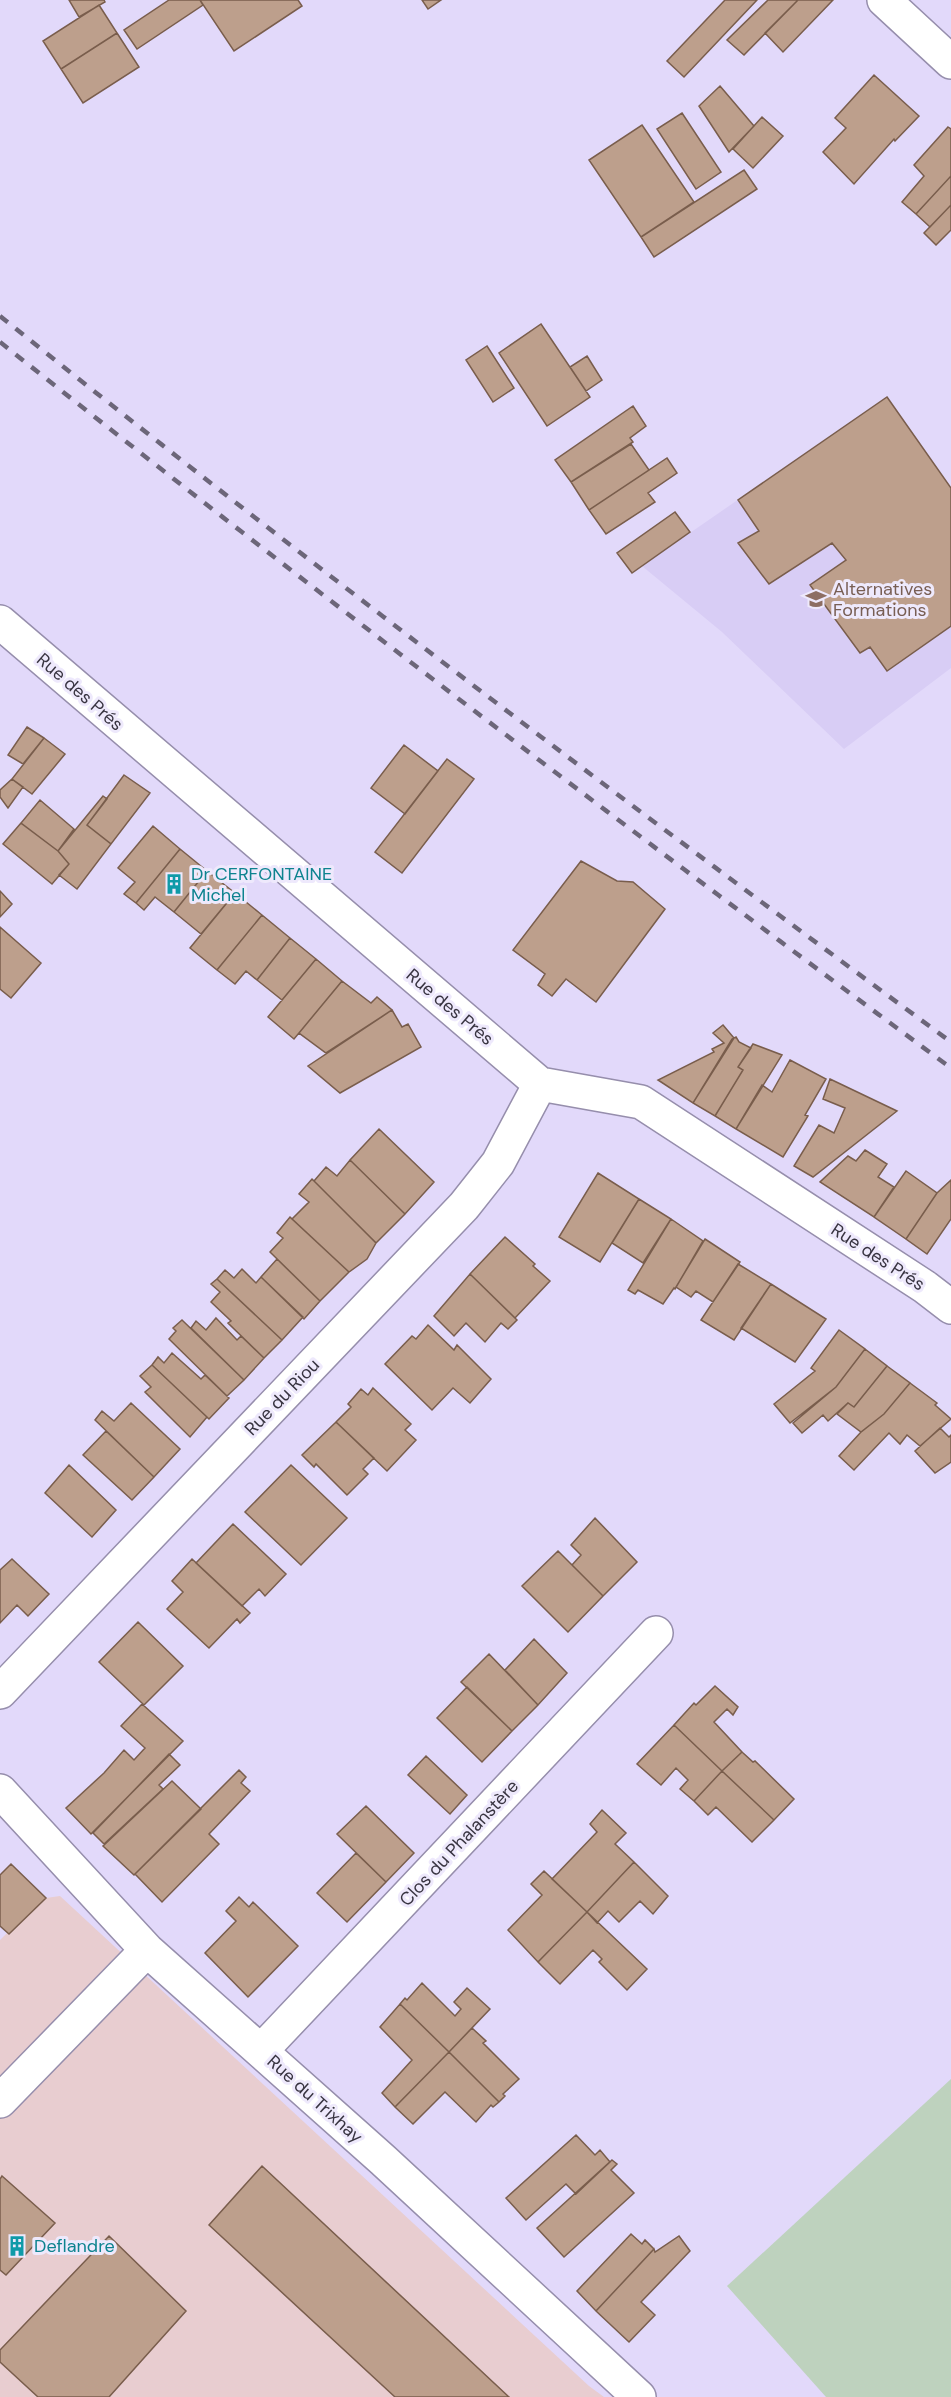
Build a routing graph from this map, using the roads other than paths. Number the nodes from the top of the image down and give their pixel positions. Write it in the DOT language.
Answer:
graph roads {
  1 [pos="884,0"];
  2 [pos="951,62"];
  3 [pos="0,622"];
  4 [pos="540,1084"];
  5 [pos="951,1307"];
  6 [pos="656,1633"];
  7 [pos="0,1692"];
  8 [pos="0,1791"];
  9 [pos="147,1950"];
  10 [pos="261,2052"];
  11 [pos="0,2101"];
  12 [pos="639,2397"];
  1 -- 2 [label="street"];
  3 -- 4 [label="street, Rue des Prés"];
  4 -- 5 [label="street, Rue des Prés"];
  4 -- 7 [label="street, Rue du Riou"];
  6 -- 10 [label="street, Clos du Phalanstère"];
  8 -- 9 [label="street, Rue du Trixhay"];
  9 -- 10 [label="street, Rue du Trixhay"];
  9 -- 11 [label="street"];
  10 -- 12 [label="street, Rue du Trixhay"];
}
